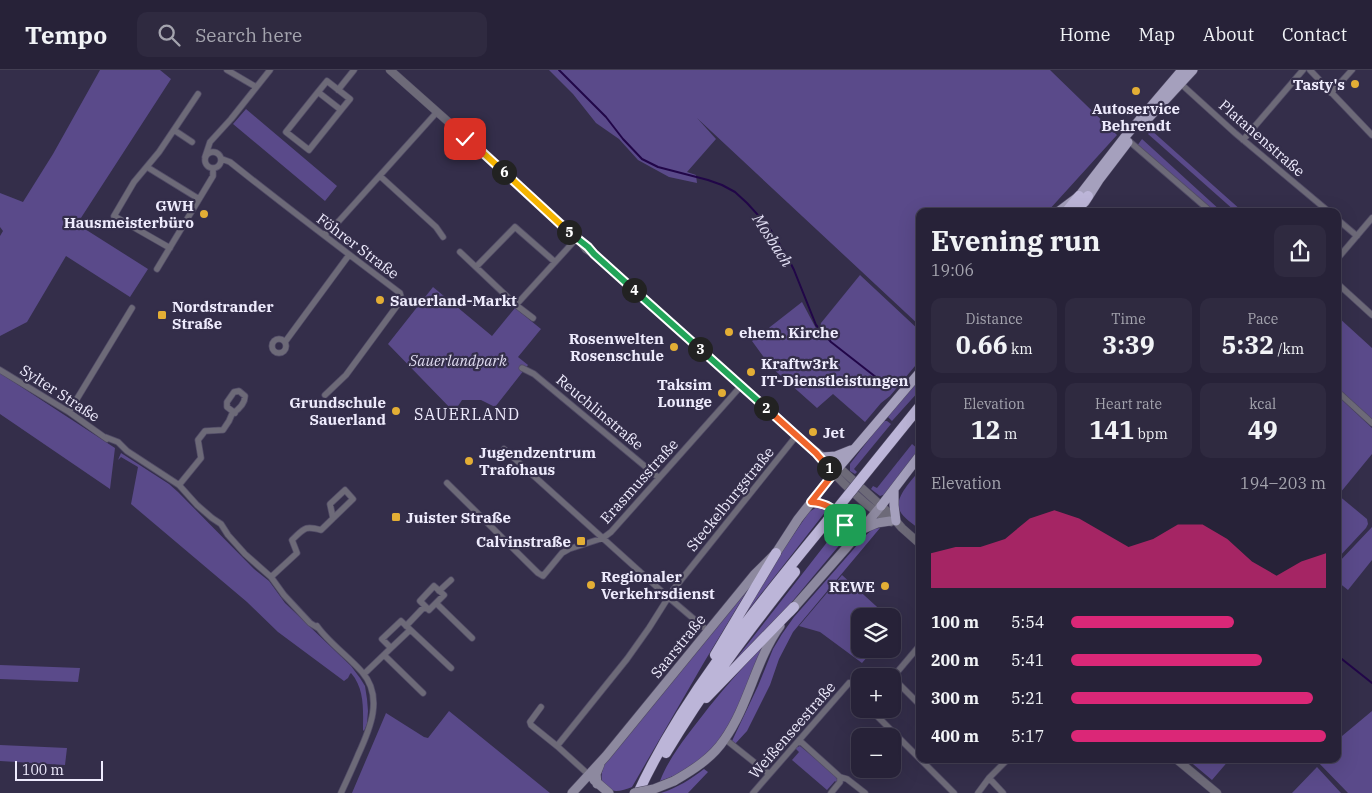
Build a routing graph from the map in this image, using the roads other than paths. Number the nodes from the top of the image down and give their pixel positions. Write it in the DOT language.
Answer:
graph roads {
  1 [pos="227,70"];
  2 [pos="270,70"];
  3 [pos="354,70"];
  4 [pos="390,70"];
  5 [pos="1182,70"];
  6 [pos="1193,70"];
  7 [pos="1303,70"];
  8 [pos="1310,70"];
  9 [pos="1352,70"];
  10 [pos="1180,83"];
  11 [pos="256,87"];
  12 [pos="338,90"];
  13 [pos="318,92"];
  14 [pos="1332,92"];
  15 [pos="198,94"];
  16 [pos="341,110"];
  17 [pos="437,112"];
  18 [pos="174,130"];
  19 [pos="1372,135"];
  20 [pos="215,137"];
  21 [pos="1126,139"];
  22 [pos="1243,140"];
  23 [pos="192,142"];
  24 [pos="216,152"];
  25 [pos="205,157"];
  26 [pos="222,159"];
  27 [pos="147,167"];
  28 [pos="214,168"];
  29 [pos="380,176"];
  30 [pos="1083,196"];
  31 [pos="199,199"];
  32 [pos="1064,208"];
  33 [pos="1070,208"];
  34 [pos="1080,208"];
  35 [pos="1206,208"];
  36 [pos="1324,208"];
  37 [pos="1372,218"];
  38 [pos="1341,223"];
  39 [pos="324,235"];
  40 [pos="1357,236"];
  41 [pos="444,237"];
  42 [pos="579,240"];
  43 [pos="170,248"];
  44 [pos="460,252"];
  45 [pos="349,255"];
  46 [pos="1341,255"];
  47 [pos="555,262"];
  48 [pos="476,268"];
  49 [pos="157,269"];
  50 [pos="1341,287"];
  51 [pos="516,305"];
  52 [pos="132,308"];
  53 [pos="1372,315"];
  54 [pos="533,318"];
  55 [pos="285,342"];
  56 [pos="522,368"];
  57 [pos="0,370"];
  58 [pos="916,377"];
  59 [pos="741,386"];
  60 [pos="325,395"];
  61 [pos="1341,395"];
  62 [pos="916,411"];
  63 [pos="69,412"];
  64 [pos="234,412"];
  65 [pos="916,422"];
  66 [pos="1372,423"];
  67 [pos="797,435"];
  68 [pos="857,445"];
  69 [pos="504,449"];
  70 [pos="819,455"];
  71 [pos="916,460"];
  72 [pos="837,470"];
  73 [pos="659,478"];
  74 [pos="446,483"];
  75 [pos="179,485"];
  76 [pos="894,489"];
  77 [pos="811,502"];
  78 [pos="879,509"];
  79 [pos="333,518"];
  80 [pos="831,522"];
  81 [pos="896,523"];
  82 [pos="861,531"];
  83 [pos="603,538"];
  84 [pos="916,540"];
  85 [pos="847,547"];
  86 [pos="776,553"];
  87 [pos="271,577"];
  88 [pos="451,580"];
  89 [pos="439,591"];
  90 [pos="668,597"];
  91 [pos="436,603"];
  92 [pos="425,606"];
  93 [pos="794,607"];
  94 [pos="408,628"];
  95 [pos="708,631"];
  96 [pos="472,638"];
  97 [pos="391,648"];
  98 [pos="916,650"];
  99 [pos="384,655"];
  100 [pos="451,668"];
  101 [pos="364,674"];
  102 [pos="849,683"];
  103 [pos="701,684"];
  104 [pos="423,693"];
  105 [pos="916,701"];
  106 [pos="541,707"];
  107 [pos="688,717"];
  108 [pos="879,718"];
  109 [pos="725,739"];
  110 [pos="799,740"];
  111 [pos="557,746"];
  112 [pos="916,755"];
  113 [pos="606,756"];
  114 [pos="924,763"];
  115 [pos="1004,763"];
  116 [pos="1182,763"];
  117 [pos="589,774"];
  118 [pos="769,774"];
  119 [pos="840,777"];
  120 [pos="989,778"];
  121 [pos="597,784"];
  122 [pos="341,793"];
  123 [pos="572,793"];
  124 [pos="609,793"];
  125 [pos="636,793"];
  126 [pos="645,793"];
  127 [pos="753,793"];
  128 [pos="831,793"];
  129 [pos="865,793"];
  130 [pos="954,793"];
  131 [pos="978,793"];
  132 [pos="1003,793"];
  133 [pos="1217,793"];
  1 -- 11 [label="street"];
  2 -- 11 [label="street"];
  3 -- 12 [label="street"];
  4 -- 17 [label="street"];
  5 -- 21 [label="main road"];
  6 -- 10 [label="main road"];
  7 -- 22 [label="street"];
  8 -- 14 [label="street"];
  9 -- 14 [label="street"];
  10 -- 21 [label="main road"];
  10 -- 22 [label="street, Platanenstraße"];
  11 -- 20 [label="street"];
  12 -- 13 [label="street"];
  12 -- 16 [label="street"];
  13 -- 16 [label="street"];
  13 -- 16 [label="street"];
  14 -- 19 [label="street"];
  15 -- 18 [label="street"];
  17 -- 29 [label="street"];
  17 -- 42 [label="street"];
  18 -- 23 [label="street"];
  18 -- 27 [label="street"];
  20 -- 24 [label="street"];
  20 -- 25 [label="street"];
  21 -- 30 [label="main road"];
  21 -- 35 [label="street"];
  22 -- 36 [label="street, Platanenstraße"];
  24 -- 25 [label="street"];
  24 -- 26 [label="street, Föhrer Straße"];
  25 -- 28 [label="street"];
  26 -- 28 [label="street"];
  26 -- 39 [label="street, Föhrer Straße"];
  27 -- 31 [label="street"];
  27 -- 43 [label="street"];
  28 -- 31 [label="street"];
  29 -- 39 [label="street"];
  29 -- 41 [label="street"];
  30 -- 32 [label="main road"];
  30 -- 33 [label="highway"];
  30 -- 34 [label="highway"];
  31 -- 43 [label="street"];
  37 -- 40 [label="street"];
  38 -- 40 [label="street"];
  39 -- 45 [label="street, Föhrer Straße"];
  40 -- 46 [label="street"];
  42 -- 47 [label="street"];
  42 -- 59 [label="street"];
  43 -- 49 [label="street"];
  44 -- 48 [label="street"];
  45 -- 55 [label="street"];
  45 -- 60 [label="street, Föhrer Straße"];
  47 -- 48 [label="street"];
  47 -- 51 [label="street"];
  48 -- 51 [label="street"];
  50 -- 53 [label="street"];
  51 -- 54 [label="street"];
  52 -- 63 [label="street"];
  56 -- 73 [label="street, Reuchlinstraße"];
  57 -- 63 [label="street, Sylter Straße"];
  58 -- 68 [label="main road"];
  59 -- 67 [label="street"];
  59 -- 73 [label="street, Erasmusstraße"];
  61 -- 66 [label="street"];
  62 -- 80 [label="highway, bridge"];
  63 -- 75 [label="street, Sylter Straße"];
  64 -- 75 [label="street"];
  65 -- 80 [label="highway"];
  67 -- 70 [label="street"];
  67 -- 90 [label="street, Steckelburgstraße"];
  68 -- 70 [label="main road"];
  68 -- 72 [label="main road"];
  69 -- 83 [label="street"];
  70 -- 72 [label="street"];
  71 -- 76 [label="main road"];
  72 -- 77 [label="main road, Saarstraße"];
  72 -- 78 [label="street"];
  73 -- 83 [label="street, Erasmusstraße"];
  74 -- 83 [label="street, Erasmusstraße"];
  75 -- 87 [label="street, Sylter Straße"];
  76 -- 78 [label="main road"];
  76 -- 81 [label="main road"];
  77 -- 85 [label="main road"];
  77 -- 86 [label="main road, Saarstraße"];
  78 -- 81 [label="street"];
  78 -- 82 [label="main road"];
  79 -- 79 [label="street"];
  79 -- 87 [label="street"];
  80 -- 103 [label="highway"];
  80 -- 107 [label="highway"];
  81 -- 82 [label="main road"];
  81 -- 84 [label="street"];
  82 -- 85 [label="main road"];
  83 -- 90 [label="street"];
  85 -- 93 [label="main road"];
  86 -- 95 [label="main road, Saarstraße"];
  86 -- 103 [label="highway"];
  87 -- 101 [label="street, Sylter Straße"];
  88 -- 89 [label="street"];
  89 -- 91 [label="street"];
  89 -- 92 [label="street"];
  90 -- 95 [label="street"];
  90 -- 111 [label="street, Steckelburgstraße"];
  91 -- 92 [label="street"];
  91 -- 96 [label="street"];
  92 -- 94 [label="street"];
  93 -- 107 [label="highway"];
  93 -- 109 [label="main road"];
  94 -- 97 [label="street"];
  94 -- 97 [label="street"];
  94 -- 100 [label="street"];
  95 -- 113 [label="main road, Saarstraße"];
  97 -- 99 [label="street"];
  98 -- 105 [label="street"];
  99 -- 101 [label="street"];
  99 -- 104 [label="street"];
  101 -- 122 [label="street, Sylter Straße"];
  102 -- 110 [label="street, Weißenseestraße"];
  103 -- 125 [label="highway"];
  106 -- 111 [label="street"];
  107 -- 126 [label="highway"];
  108 -- 112 [label="street"];
  109 -- 118 [label="street"];
  109 -- 125 [label="main road, bridge"];
  110 -- 118 [label="street, Weißenseestraße"];
  110 -- 119 [label="street"];
  111 -- 117 [label="street"];
  113 -- 117 [label="main road, Saarstraße"];
  113 -- 121 [label="main road"];
  114 -- 130 [label="street"];
  115 -- 120 [label="street"];
  116 -- 133 [label="street"];
  117 -- 121 [label="main road"];
  117 -- 123 [label="main road, Saarstraße"];
  118 -- 127 [label="street, Weißenseestraße"];
  119 -- 128 [label="street"];
  119 -- 129 [label="street"];
  120 -- 131 [label="street"];
  120 -- 132 [label="street"];
  121 -- 124 [label="main road"];
}
